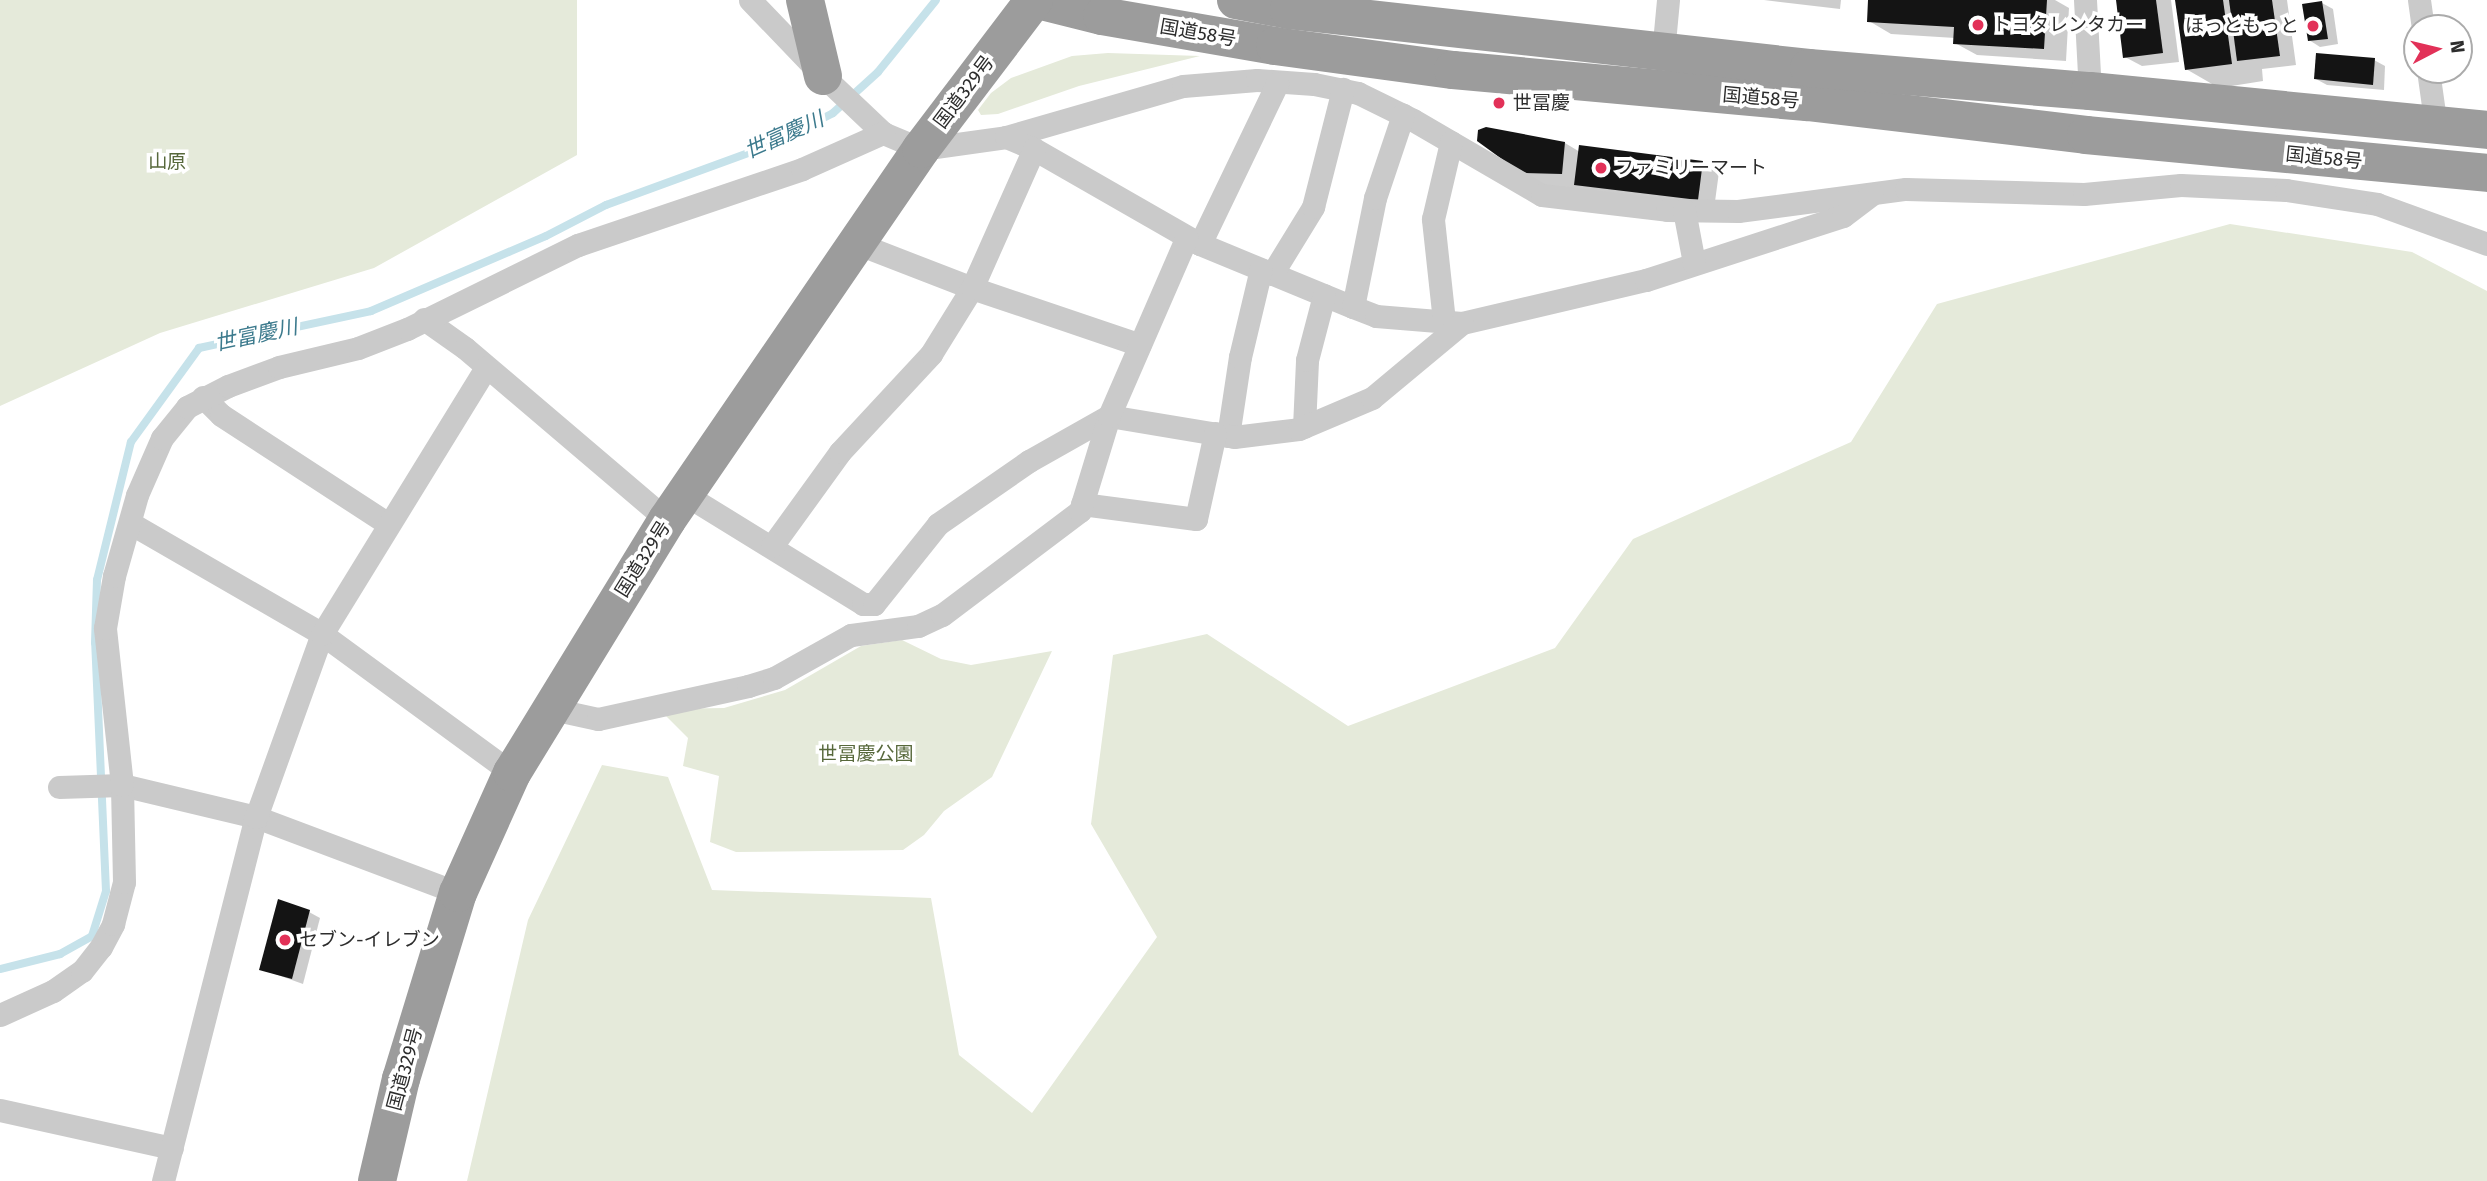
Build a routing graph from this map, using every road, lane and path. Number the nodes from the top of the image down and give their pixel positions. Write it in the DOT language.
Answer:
graph roads {
  1 [pos="751,0"];
  2 [pos="804,0"];
  3 [pos="1036,0"];
  4 [pos="1236,0"];
  5 [pos="1668,0"];
  6 [pos="2085,0"];
  7 [pos="1663,53"];
  8 [pos="823,76"];
  9 [pos="1277,84"];
  10 [pos="2430,84"];
  11 [pos="1343,89"];
  12 [pos="2090,91"];
  13 [pos="1403,115"];
  14 [pos="2436,127"];
  15 [pos="2487,130"];
  16 [pos="883,133"];
  17 [pos="1006,136"];
  18 [pos="1451,142"];
  19 [pos="921,149"];
  20 [pos="1034,149"];
  21 [pos="2487,173"];
  22 [pos="1875,192"];
  23 [pos="1684,210"];
  24 [pos="1194,241"];
  25 [pos="856,243"];
  26 [pos="2487,244"];
  27 [pos="1694,263"];
  28 [pos="1266,271"];
  29 [pos="972,288"];
  30 [pos="1324,295"];
  31 [pos="1353,307"];
  32 [pos="424,319"];
  33 [pos="1453,322"];
  34 [pos="1140,345"];
  35 [pos="486,367"];
  36 [pos="203,397"];
  37 [pos="1109,416"];
  38 [pos="1304,427"];
  39 [pos="1074,435"];
  40 [pos="1221,435"];
  41 [pos="1094,464"];
  42 [pos="1082,504"];
  43 [pos="677,507"];
  44 [pos="130,523"];
  45 [pos="388,524"];
  46 [pos="772,545"];
  47 [pos="322,634"];
  48 [pos="552,709"];
  49 [pos="512,773"];
  50 [pos="122,785"];
  51 [pos="59,787"];
  52 [pos="256,817"];
  53 [pos="458,894"];
  54 [pos="0,1015"];
  55 [pos="0,1110"];
  56 [pos="172,1148"];
  57 [pos="163,1181"];
  58 [pos="377,1181"];
  1 -- 8 [label="street"];
  2 -- 8 [label="highway"];
  3 -- 19 [label="highway, 国道329号"];
  3 -- 21 [label="highway, 国道58号"];
  4 -- 7 [label="highway, 国道58号"];
  5 -- 7 [label="street"];
  6 -- 12 [label="street"];
  7 -- 12 [label="highway, 国道58号"];
  8 -- 16 [label="street"];
  9 -- 11 [label="street"];
  9 -- 17 [label="street"];
  9 -- 24 [label="street"];
  10 -- 14 [label="street"];
  11 -- 13 [label="street"];
  11 -- 28 [label="street"];
  12 -- 14 [label="highway, 国道58号"];
  13 -- 18 [label="street"];
  13 -- 31 [label="street"];
  14 -- 15 [label="highway, 国道58号"];
  16 -- 19 [label="street"];
  16 -- 32 [label="street"];
  17 -- 19 [label="street"];
  17 -- 20 [label="street"];
  18 -- 23 [label="street"];
  18 -- 33 [label="street"];
  19 -- 25 [label="highway, 国道329号"];
  20 -- 24 [label="street"];
  20 -- 29 [label="street"];
  22 -- 23 [label="street"];
  22 -- 26 [label="street"];
  22 -- 27 [label="street"];
  23 -- 27 [label="street"];
  24 -- 28 [label="street"];
  24 -- 34 [label="street"];
  25 -- 29 [label="street"];
  25 -- 43 [label="highway, 国道329号"];
  27 -- 33 [label="street"];
  28 -- 30 [label="street"];
  28 -- 40 [label="street"];
  29 -- 34 [label="street"];
  29 -- 46 [label="street"];
  30 -- 31 [label="street"];
  30 -- 38 [label="street"];
  31 -- 33 [label="street"];
  32 -- 35 [label="street"];
  32 -- 36 [label="street"];
  33 -- 38 [label="street"];
  34 -- 37 [label="street"];
  35 -- 43 [label="street"];
  35 -- 45 [label="street"];
  36 -- 44 [label="street"];
  36 -- 45 [label="street"];
  37 -- 39 [label="street"];
  37 -- 40 [label="street"];
  37 -- 41 [label="street"];
  38 -- 40 [label="street"];
  39 -- 41 [label="street"];
  39 -- 46 [label="street"];
  40 -- 42 [label="street"];
  41 -- 42 [label="street"];
  42 -- 48 [label="street"];
  43 -- 46 [label="street"];
  43 -- 48 [label="highway, 国道329号"];
  44 -- 47 [label="street"];
  44 -- 50 [label="street"];
  45 -- 47 [label="street"];
  47 -- 49 [label="street"];
  47 -- 52 [label="street"];
  48 -- 49 [label="highway, 国道329号"];
  49 -- 53 [label="highway, 国道329号"];
  50 -- 51 [label="street"];
  50 -- 52 [label="street"];
  50 -- 54 [label="street"];
  52 -- 53 [label="street"];
  52 -- 56 [label="street"];
  53 -- 58 [label="highway, 国道329号"];
  55 -- 56 [label="street"];
  56 -- 57 [label="street"];
}
